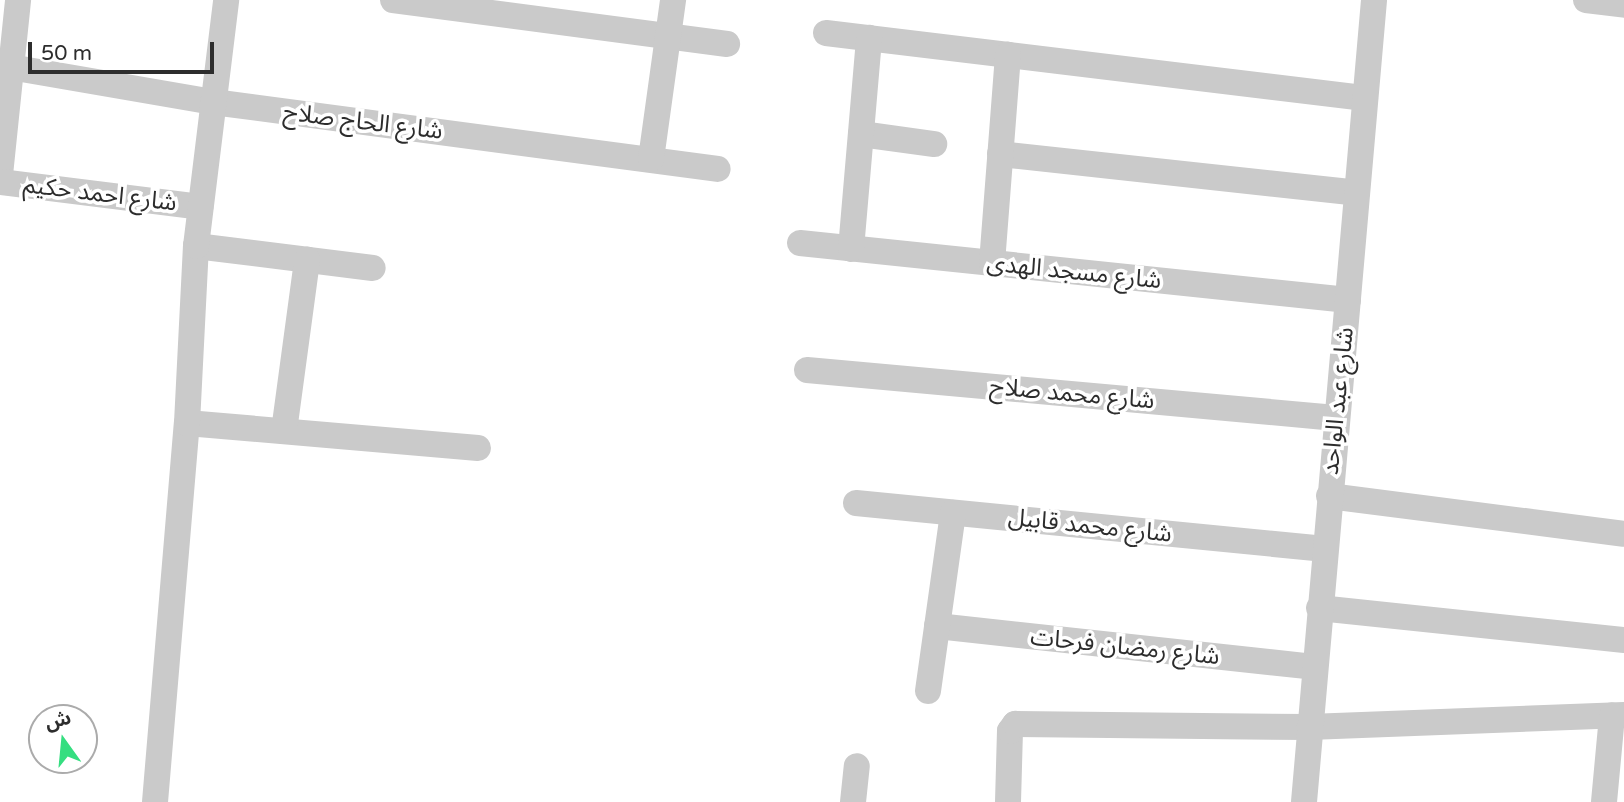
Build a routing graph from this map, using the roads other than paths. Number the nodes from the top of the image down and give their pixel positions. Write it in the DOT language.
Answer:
graph roads {
  1 [pos="18,0"];
  2 [pos="226,0"];
  3 [pos="393,0"];
  4 [pos="673,0"];
  5 [pos="1374,0"];
  6 [pos="1586,0"];
  7 [pos="1624,5"];
  8 [pos="561,12"];
  9 [pos="826,33"];
  10 [pos="668,37"];
  11 [pos="869,38"];
  12 [pos="727,44"];
  13 [pos="1008,55"];
  14 [pos="7,56"];
  15 [pos="1365,99"];
  16 [pos="213,102"];
  17 [pos="861,134"];
  18 [pos="934,144"];
  19 [pos="1000,154"];
  20 [pos="651,159"];
  21 [pos="718,169"];
  22 [pos="0,175"];
  23 [pos="0,181"];
  24 [pos="1357,193"];
  25 [pos="201,207"];
  26 [pos="800,243"];
  27 [pos="196,246"];
  28 [pos="851,248"];
  29 [pos="307,260"];
  30 [pos="992,263"];
  31 [pos="373,268"];
  32 [pos="1348,300"];
  33 [pos="807,370"];
  34 [pos="1336,418"];
  35 [pos="187,422"];
  36 [pos="284,431"];
  37 [pos="478,448"];
  38 [pos="1329,496"];
  39 [pos="856,503"];
  40 [pos="953,513"];
  41 [pos="1624,534"];
  42 [pos="1323,549"];
  43 [pos="1319,608"];
  44 [pos="937,626"];
  45 [pos="1624,640"];
  46 [pos="1314,667"];
  47 [pos="928,691"];
  48 [pos="1618,715"];
  49 [pos="1309,727"];
  50 [pos="857,766"];
  51 [pos="155,802"];
  52 [pos="853,802"];
  53 [pos="1008,802"];
  54 [pos="1304,802"];
  55 [pos="1604,802"];
  1 -- 14 [label="street"];
  2 -- 16 [label="street"];
  3 -- 8 [label="street"];
  4 -- 10 [label="street"];
  5 -- 15 [label="street, شارع عبد الواحد"];
  6 -- 7 [label="street"];
  8 -- 10 [label="street"];
  9 -- 11 [label="street"];
  10 -- 12 [label="street"];
  10 -- 20 [label="street"];
  11 -- 13 [label="street"];
  11 -- 17 [label="street"];
  13 -- 15 [label="street"];
  13 -- 19 [label="street"];
  14 -- 16 [label="street, شارع الحاج صلاح"];
  14 -- 22 [label="street"];
  15 -- 24 [label="street, شارع عبد الواحد"];
  16 -- 20 [label="street, شارع الحاج صلاح"];
  16 -- 25 [label="street"];
  17 -- 18 [label="street"];
  17 -- 28 [label="street"];
  19 -- 24 [label="street"];
  19 -- 30 [label="street"];
  20 -- 21 [label="street, شارع الحاج صلاح"];
  23 -- 25 [label="street, شارع احمد حكيم"];
  24 -- 32 [label="street, شارع عبد الواحد"];
  25 -- 27 [label="street"];
  26 -- 28 [label="street, شارع مسجد الهدى"];
  27 -- 29 [label="street"];
  27 -- 35 [label="street"];
  28 -- 30 [label="street, شارع مسجد الهدى"];
  29 -- 31 [label="street"];
  29 -- 36 [label="street"];
  30 -- 32 [label="street, شارع مسجد الهدى"];
  32 -- 34 [label="street, شارع عبد الواحد"];
  33 -- 34 [label="street, شارع محمد صلاح"];
  34 -- 38 [label="street, شارع عبد الواحد"];
  35 -- 36 [label="street"];
  35 -- 51 [label="street"];
  36 -- 37 [label="street"];
  38 -- 41 [label="street"];
  38 -- 42 [label="street, شارع عبد الواحد"];
  39 -- 40 [label="street, شارع محمد قابيل"];
  40 -- 42 [label="street, شارع محمد قابيل"];
  40 -- 44 [label="street"];
  42 -- 43 [label="street, شارع عبد الواحد"];
  43 -- 45 [label="street"];
  43 -- 46 [label="street, شارع عبد الواحد"];
  44 -- 46 [label="street, شارع رمضان فرحات"];
  44 -- 47 [label="street"];
  46 -- 49 [label="street, شارع عبد الواحد"];
  48 -- 49 [label="street"];
  48 -- 55 [label="street"];
  49 -- 53 [label="street"];
  49 -- 54 [label="street, شارع عبد الواحد"];
  50 -- 52 [label="street"];
}
